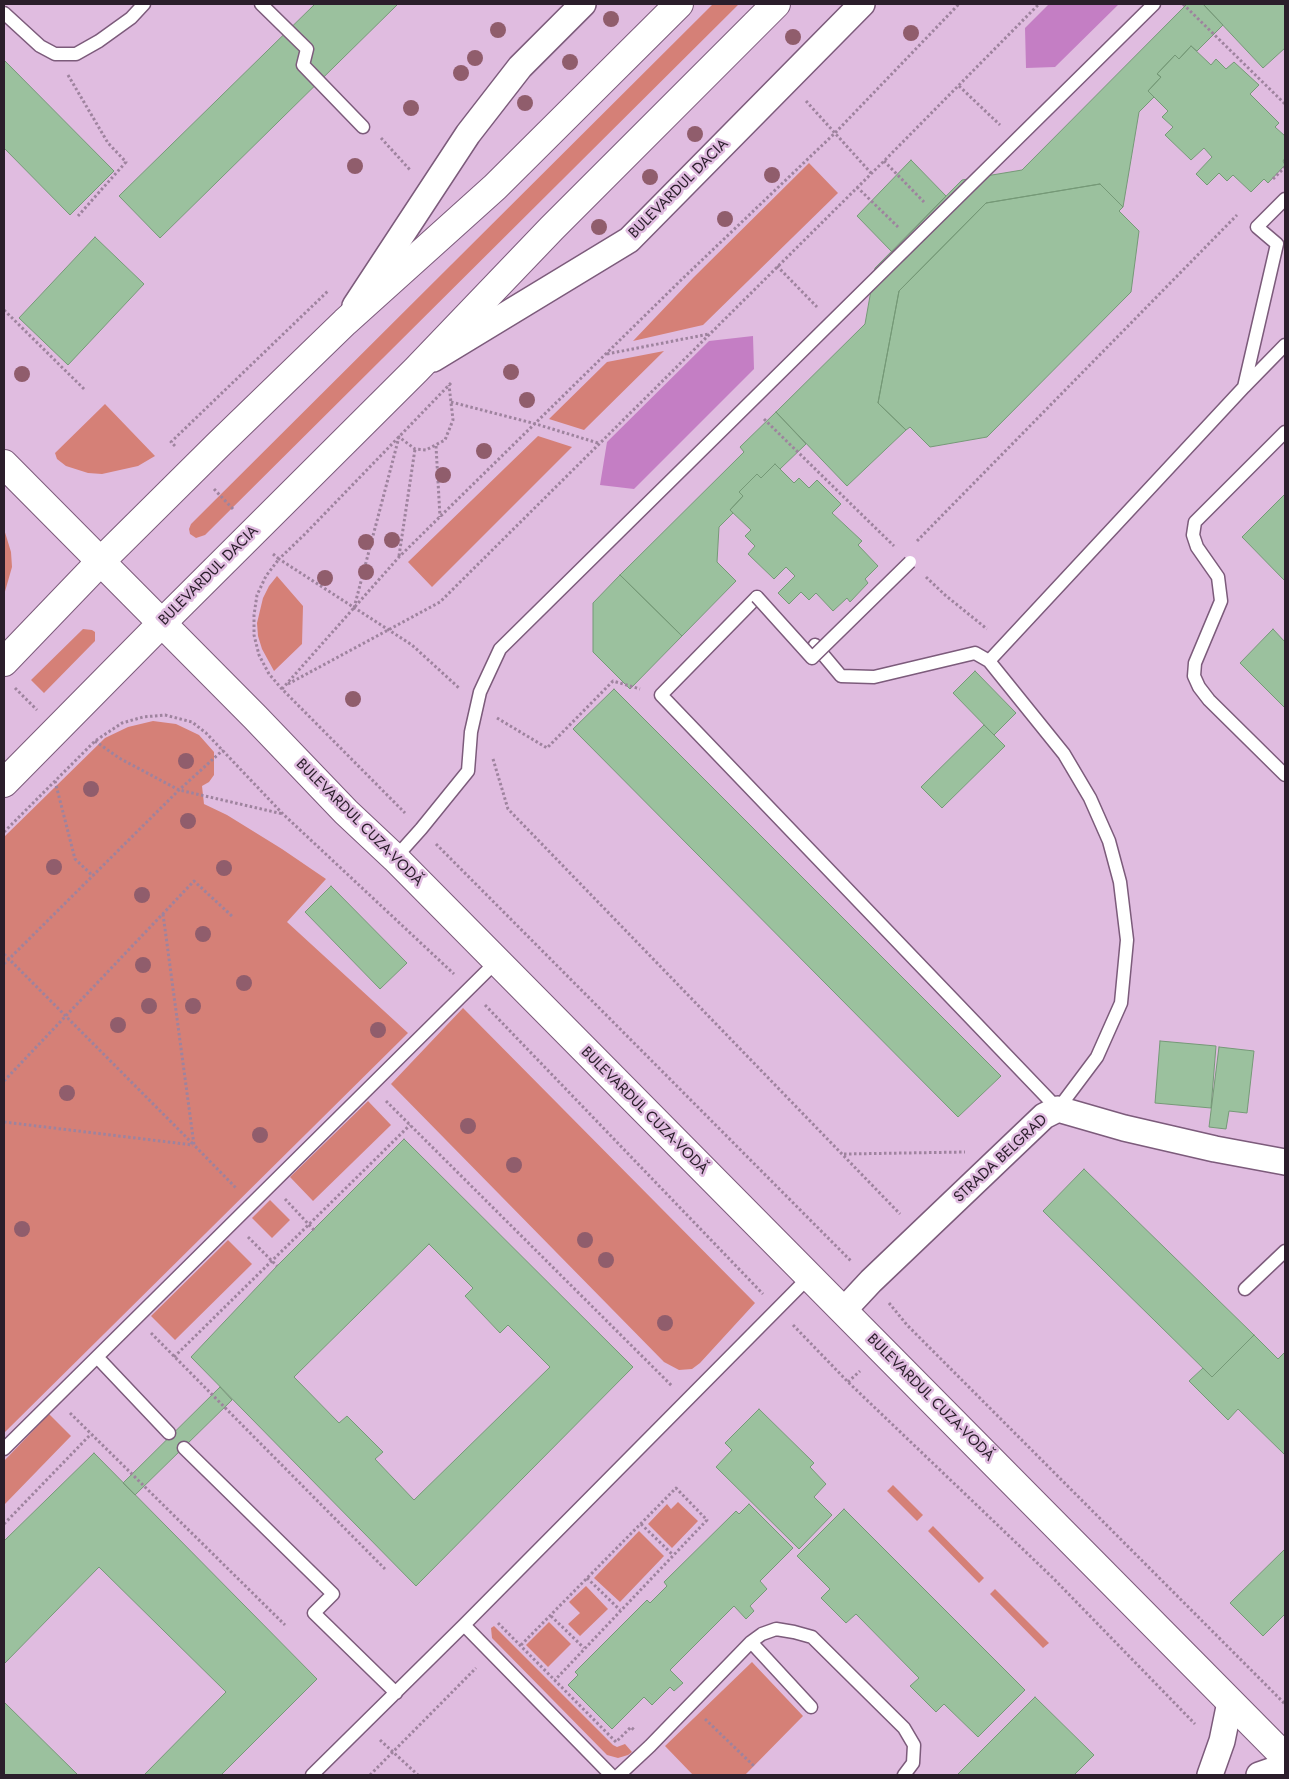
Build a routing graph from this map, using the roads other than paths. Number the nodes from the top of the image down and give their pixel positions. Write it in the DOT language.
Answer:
graph roads {
  1 [pos="144,4"];
  2 [pos="261,4"];
  3 [pos="583,4"];
  4 [pos="679,4"];
  5 [pos="776,4"];
  6 [pos="862,4"];
  7 [pos="1154,4"];
  8 [pos="4,13"];
  9 [pos="363,127"];
  10 [pos="1285,199"];
  11 [pos="345,322"];
  12 [pos="1285,345"];
  13 [pos="416,370"];
  14 [pos="1244,387"];
  15 [pos="1285,432"];
  16 [pos="4,464"];
  17 [pos="101,561"];
  18 [pos="910,562"];
  19 [pos="162,623"];
  20 [pos="816,645"];
  21 [pos="989,660"];
  22 [pos="4,662"];
  23 [pos="1285,775"];
  24 [pos="4,783"];
  25 [pos="394,858"];
  26 [pos="497,962"];
  27 [pos="1058,1109"];
  28 [pos="1285,1162"];
  29 [pos="1285,1251"];
  30 [pos="809,1277"];
  31 [pos="1245,1290"];
  32 [pos="843,1311"];
  33 [pos="97,1357"];
  34 [pos="169,1433"];
  35 [pos="184,1448"];
  36 [pos="4,1449"];
  37 [pos="464,1625"];
  38 [pos="751,1642"];
  39 [pos="396,1692"];
  40 [pos="1230,1702"];
  41 [pos="811,1707"];
  42 [pos="1285,1757"];
  43 [pos="1285,1766"];
  44 [pos="312,1775"];
  45 [pos="611,1775"];
  46 [pos="619,1775"];
  47 [pos="904,1775"];
  48 [pos="1210,1775"];
  49 [pos="1259,1775"];
  1 -- 8 [label="lane"];
  2 -- 9 [label="lane"];
  3 -- 11 [label="street"];
  4 -- 11 [label="main road"];
  5 -- 13 [label="main road, BULEVARDUL DACIA"];
  6 -- 13 [label="street, BULEVARDUL DACIA"];
  7 -- 25 [label="lane"];
  10 -- 14 [label="lane"];
  11 -- 17 [label="main road"];
  12 -- 14 [label="lane"];
  13 -- 19 [label="main road, BULEVARDUL DACIA"];
  14 -- 21 [label="lane"];
  15 -- 23 [label="lane"];
  16 -- 17 [label="main road, BULEVARDUL CUZA-VODĂ"];
  17 -- 19 [label="main road, BULEVARDUL CUZA-VODĂ"];
  17 -- 22 [label="main road"];
  18 -- 27 [label="lane, bridge"];
  19 -- 24 [label="main road, BULEVARDUL DACIA"];
  19 -- 25 [label="main road, BULEVARDUL CUZA-VODĂ"];
  20 -- 21 [label="lane"];
  21 -- 27 [label="lane"];
  25 -- 26 [label="main road, BULEVARDUL CUZA-VODĂ"];
  26 -- 30 [label="main road, BULEVARDUL CUZA-VODĂ"];
  26 -- 33 [label="lane"];
  27 -- 28 [label="street, STRADA BELGRAD"];
  27 -- 32 [label="street, STRADA BELGRAD"];
  29 -- 31 [label="lane"];
  30 -- 32 [label="main road, BULEVARDUL CUZA-VODĂ"];
  30 -- 37 [label="lane"];
  32 -- 40 [label="main road, BULEVARDUL CUZA-VODĂ"];
  33 -- 34 [label="lane"];
  33 -- 36 [label="lane"];
  35 -- 39 [label="lane"];
  37 -- 39 [label="lane"];
  37 -- 45 [label="lane"];
  38 -- 41 [label="lane"];
  38 -- 46 [label="lane"];
  38 -- 47 [label="lane"];
  39 -- 44 [label="lane"];
  40 -- 42 [label="main road, BULEVARDUL CUZA-VODĂ"];
  40 -- 48 [label="street"];
  43 -- 49 [label="street"];
}
